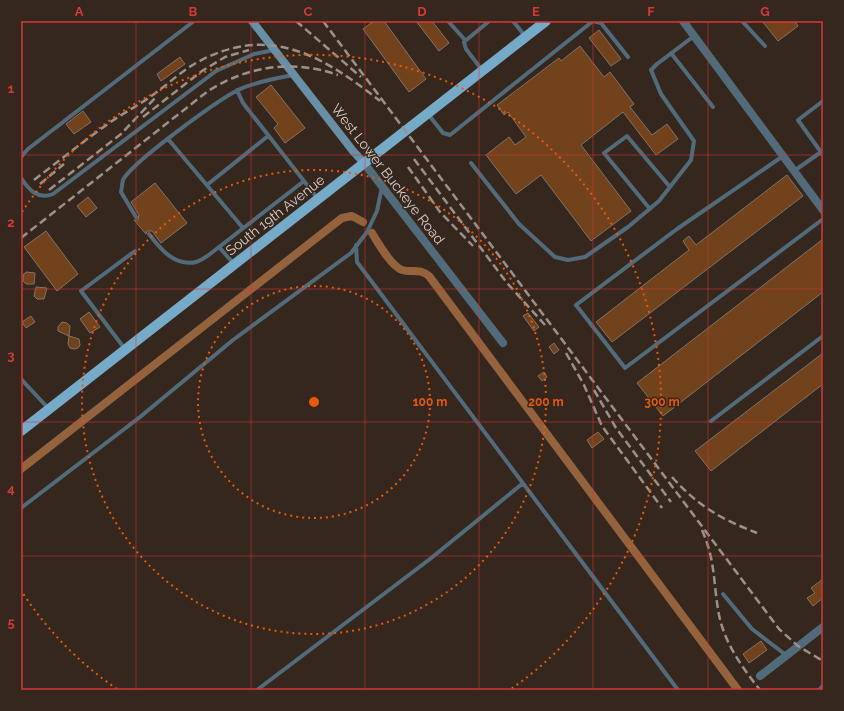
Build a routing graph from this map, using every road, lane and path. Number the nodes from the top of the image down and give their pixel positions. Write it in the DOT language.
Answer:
graph roads {
  1 [pos="194,21"];
  2 [pos="252,21"];
  3 [pos="448,21"];
  4 [pos="489,21"];
  5 [pos="513,21"];
  6 [pos="546,21"];
  7 [pos="683,21"];
  8 [pos="742,21"];
  9 [pos="694,35"];
  10 [pos="525,37"];
  11 [pos="465,40"];
  12 [pos="765,46"];
  13 [pos="275,50"];
  14 [pos="670,53"];
  15 [pos="628,57"];
  16 [pos="483,71"];
  17 [pos="294,75"];
  18 [pos="237,90"];
  19 [pos="823,101"];
  20 [pos="713,107"];
  21 [pos="428,114"];
  22 [pos="268,136"];
  23 [pos="168,139"];
  24 [pos="822,153"];
  25 [pos="783,156"];
  26 [pos="21,157"];
  27 [pos="364,163"];
  28 [pos="471,163"];
  29 [pos="794,171"];
  30 [pos="21,178"];
  31 [pos="304,181"];
  32 [pos="207,185"];
  33 [pos="382,185"];
  34 [pos="670,187"];
  35 [pos="318,199"];
  36 [pos="650,209"];
  37 [pos="823,210"];
  38 [pos="136,217"];
  39 [pos="823,219"];
  40 [pos="243,228"];
  41 [pos="149,234"];
  42 [pos="356,245"];
  43 [pos="220,247"];
  44 [pos="135,251"];
  45 [pos="234,264"];
  46 [pos="823,336"];
  47 [pos="503,343"];
  48 [pos="125,349"];
  49 [pos="21,378"];
  50 [pos="49,409"];
  51 [pos="711,421"];
  52 [pos="21,431"];
  53 [pos="522,484"];
  54 [pos="21,508"];
  55 [pos="723,594"];
  56 [pos="823,627"];
  57 [pos="786,656"];
  58 [pos="760,676"];
  59 [pos="823,686"];
  60 [pos="257,690"];
  61 [pos="678,690"];
  62 [pos="819,690"];
  1 -- 26 [label="lane"];
  2 -- 13 [label="main road, West Lower Buckeye Road"];
  3 -- 11 [label="lane"];
  4 -- 11 [label="lane"];
  5 -- 10 [label="lane"];
  6 -- 10 [label="main road, South 19th Avenue"];
  7 -- 9 [label="street"];
  8 -- 12 [label="lane"];
  9 -- 14 [label="lane"];
  9 -- 25 [label="street"];
  10 -- 16 [label="main road, South 19th Avenue"];
  11 -- 16 [label="lane"];
  13 -- 17 [label="main road, West Lower Buckeye Road"];
  13 -- 30 [label="lane"];
  14 -- 20 [label="lane"];
  14 -- 34 [label="lane"];
  15 -- 21 [label="lane"];
  16 -- 21 [label="main road, South 19th Avenue"];
  17 -- 18 [label="lane"];
  17 -- 27 [label="main road, West Lower Buckeye Road"];
  18 -- 22 [label="lane"];
  18 -- 23 [label="lane"];
  19 -- 24 [label="lane"];
  21 -- 27 [label="main road, South 19th Avenue"];
  22 -- 31 [label="lane"];
  22 -- 32 [label="lane"];
  23 -- 32 [label="lane"];
  23 -- 38 [label="lane"];
  24 -- 29 [label="lane"];
  25 -- 29 [label="street"];
  25 -- 39 [label="lane"];
  27 -- 33 [label="street, West Lower Buckeye Road"];
  27 -- 35 [label="main road, South 19th Avenue"];
  28 -- 36 [label="lane"];
  29 -- 37 [label="street"];
  31 -- 35 [label="lane"];
  31 -- 40 [label="lane"];
  32 -- 40 [label="lane"];
  33 -- 42 [label="lane"];
  33 -- 47 [label="street, West Lower Buckeye Road"];
  34 -- 36 [label="lane"];
  34 -- 36 [label="lane"];
  35 -- 45 [label="main road, South 19th Avenue"];
  40 -- 43 [label="lane"];
  41 -- 43 [label="lane"];
  42 -- 53 [label="lane"];
  42 -- 54 [label="lane"];
  43 -- 45 [label="lane"];
  44 -- 48 [label="lane"];
  45 -- 48 [label="main road, South 19th Avenue"];
  46 -- 51 [label="lane"];
  48 -- 50 [label="main road, South 19th Avenue"];
  49 -- 50 [label="lane"];
  50 -- 52 [label="main road, South 19th Avenue"];
  53 -- 60 [label="lane"];
  53 -- 61 [label="lane"];
  55 -- 57 [label="lane"];
  56 -- 57 [label="street"];
  57 -- 58 [label="street"];
  59 -- 62 [label="lane"];
}
